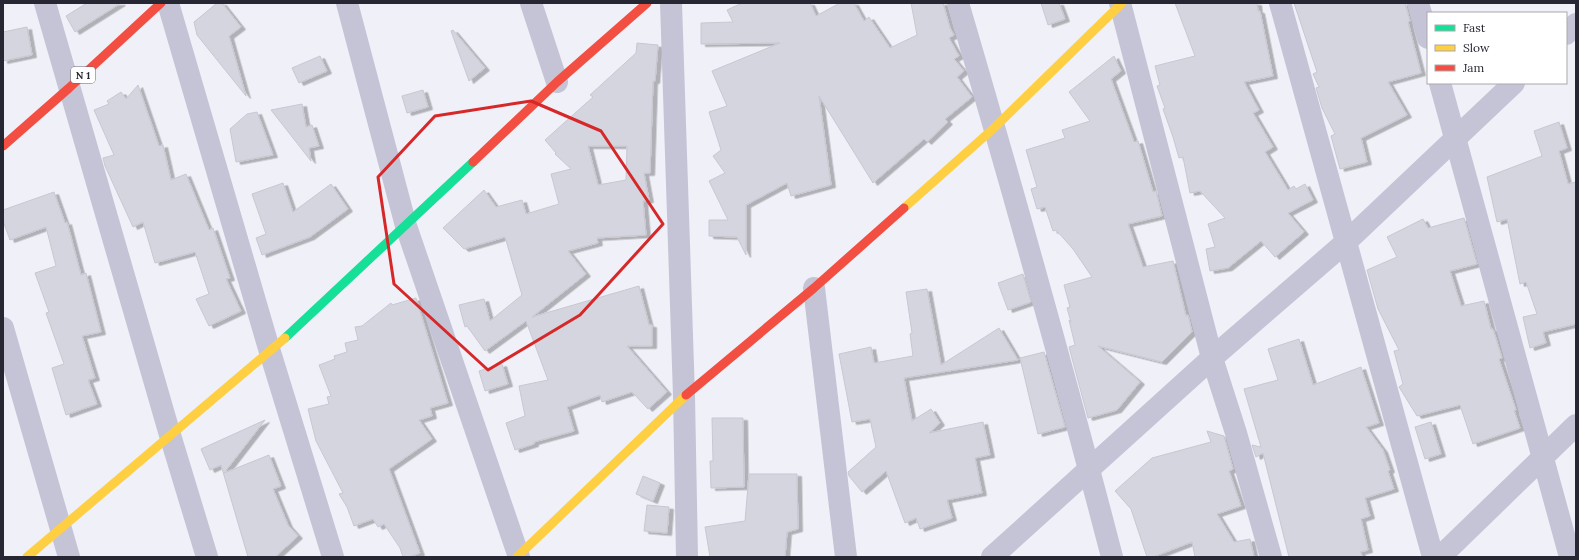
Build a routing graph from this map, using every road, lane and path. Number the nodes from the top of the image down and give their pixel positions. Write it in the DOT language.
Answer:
graph roads {
  1 [pos="45,3"];
  2 [pos="161,3"];
  3 [pos="168,3"];
  4 [pos="347,3"];
  5 [pos="531,3"];
  6 [pos="647,3"];
  7 [pos="671,3"];
  8 [pos="958,3"];
  9 [pos="1280,3"];
  10 [pos="1418,3"];
  11 [pos="1121,4"];
  12 [pos="1576,24"];
  13 [pos="1567,33"];
  14 [pos="1427,34"];
  15 [pos="557,82"];
  16 [pos="1440,84"];
  17 [pos="1513,84"];
  18 [pos="69,88"];
  19 [pos="994,128"];
  20 [pos="1455,138"];
  21 [pos="3,146"];
  22 [pos="406,226"];
  23 [pos="1346,242"];
  24 [pos="814,288"];
  25 [pos="3,328"];
  26 [pos="270,352"];
  27 [pos="1212,358"];
  28 [pos="684,396"];
  29 [pos="1576,425"];
  30 [pos="170,435"];
  31 [pos="1543,458"];
  32 [pos="1089,470"];
  33 [pos="61,527"];
  34 [pos="518,556"];
  35 [pos="28,557"];
  36 [pos="69,557"];
  37 [pos="207,557"];
  38 [pos="333,557"];
  39 [pos="687,557"];
  40 [pos="846,557"];
  41 [pos="992,557"];
  42 [pos="1112,557"];
  43 [pos="1271,557"];
  44 [pos="1433,557"];
  45 [pos="1440,557"];
  46 [pos="1570,557"];
  1 -- 18 [label="street"];
  2 -- 18 [label="main road, N 1"];
  3 -- 26 [label="street"];
  4 -- 22 [label="street"];
  5 -- 15 [label="street"];
  6 -- 15 [label="main road"];
  7 -- 28 [label="street"];
  8 -- 19 [label="street"];
  9 -- 23 [label="street"];
  10 -- 14 [label="street"];
  11 -- 19 [label="main road"];
  11 -- 27 [label="street"];
  12 -- 13 [label="street"];
  15 -- 22 [label="main road"];
  16 -- 20 [label="street"];
  17 -- 20 [label="street"];
  18 -- 21 [label="main road, N 1"];
  18 -- 30 [label="street"];
  19 -- 24 [label="main road"];
  19 -- 32 [label="street"];
  20 -- 23 [label="street"];
  20 -- 31 [label="street"];
  22 -- 26 [label="main road"];
  22 -- 34 [label="street"];
  23 -- 27 [label="street"];
  23 -- 44 [label="street"];
  24 -- 28 [label="main road"];
  24 -- 40 [label="street"];
  25 -- 33 [label="street"];
  26 -- 30 [label="main road"];
  26 -- 38 [label="street"];
  27 -- 32 [label="street"];
  27 -- 43 [label="street"];
  28 -- 34 [label="main road"];
  28 -- 39 [label="street"];
  29 -- 31 [label="street"];
  30 -- 33 [label="main road"];
  30 -- 37 [label="street"];
  31 -- 45 [label="street"];
  31 -- 46 [label="street"];
  32 -- 41 [label="street"];
  32 -- 42 [label="street"];
  33 -- 35 [label="main road"];
  33 -- 36 [label="street"];
}
